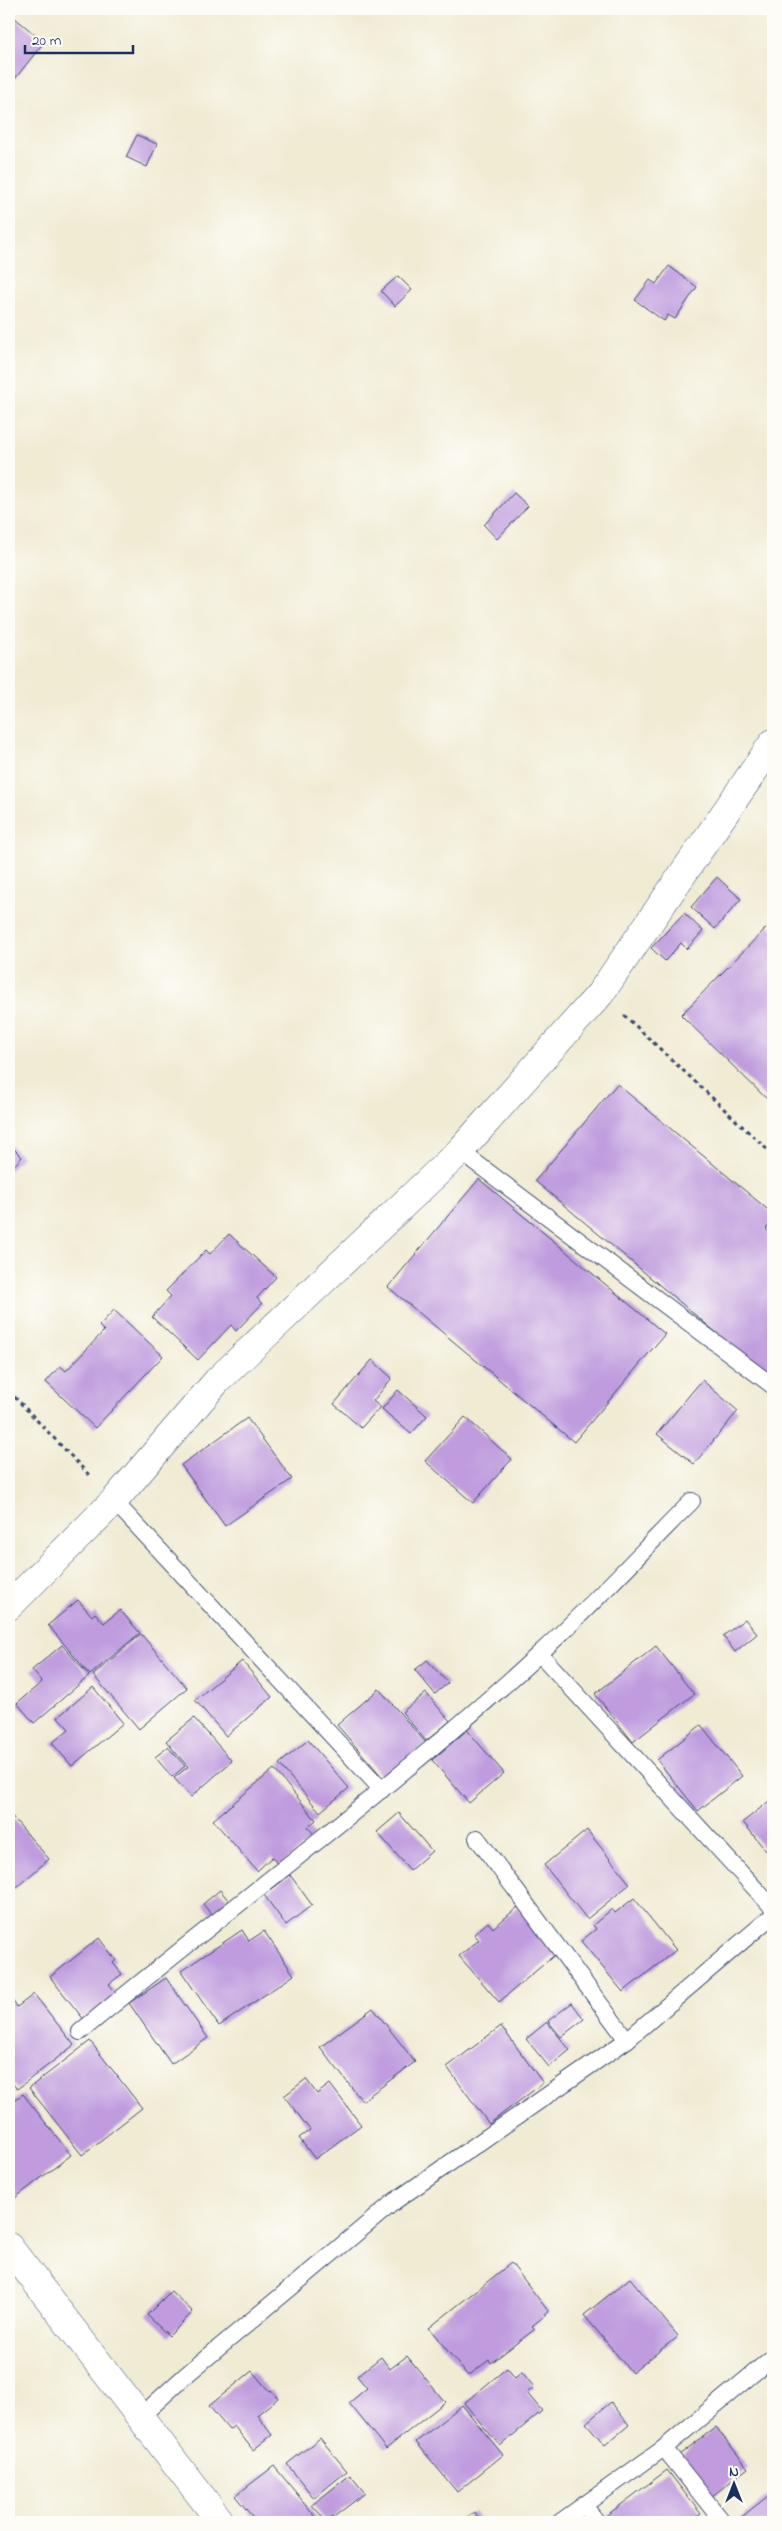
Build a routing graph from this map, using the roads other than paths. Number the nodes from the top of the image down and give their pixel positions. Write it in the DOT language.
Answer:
graph roads {
  1 [pos="773,744"];
  2 [pos="460,1151"];
  3 [pos="773,1386"];
  4 [pos="114,1501"];
  5 [pos="692,1501"];
  6 [pos="9,1606"];
  7 [pos="540,1654"];
  8 [pos="382,1790"];
  9 [pos="477,1838"];
  10 [pos="773,1908"];
  11 [pos="773,1915"];
  12 [pos="80,2032"];
  13 [pos="627,2040"];
  14 [pos="9,2247"];
  15 [pos="773,2357"];
  16 [pos="139,2418"];
  17 [pos="664,2448"];
  18 [pos="583,2504"];
  19 [pos="221,2522"];
  20 [pos="560,2522"];
  21 [pos="597,2522"];
  22 [pos="723,2522"];
  1 -- 2 [label="street"];
  2 -- 3 [label="lane"];
  2 -- 4 [label="street"];
  4 -- 6 [label="street"];
  4 -- 8 [label="lane"];
  5 -- 7 [label="lane"];
  7 -- 8 [label="lane"];
  7 -- 10 [label="lane"];
  8 -- 12 [label="lane"];
  9 -- 13 [label="lane"];
  11 -- 13 [label="lane"];
  13 -- 16 [label="lane"];
  14 -- 16 [label="street"];
  15 -- 17 [label="lane"];
  16 -- 19 [label="street"];
  17 -- 18 [label="lane"];
  17 -- 22 [label="lane"];
  18 -- 20 [label="lane"];
  18 -- 21 [label="lane"];
}
